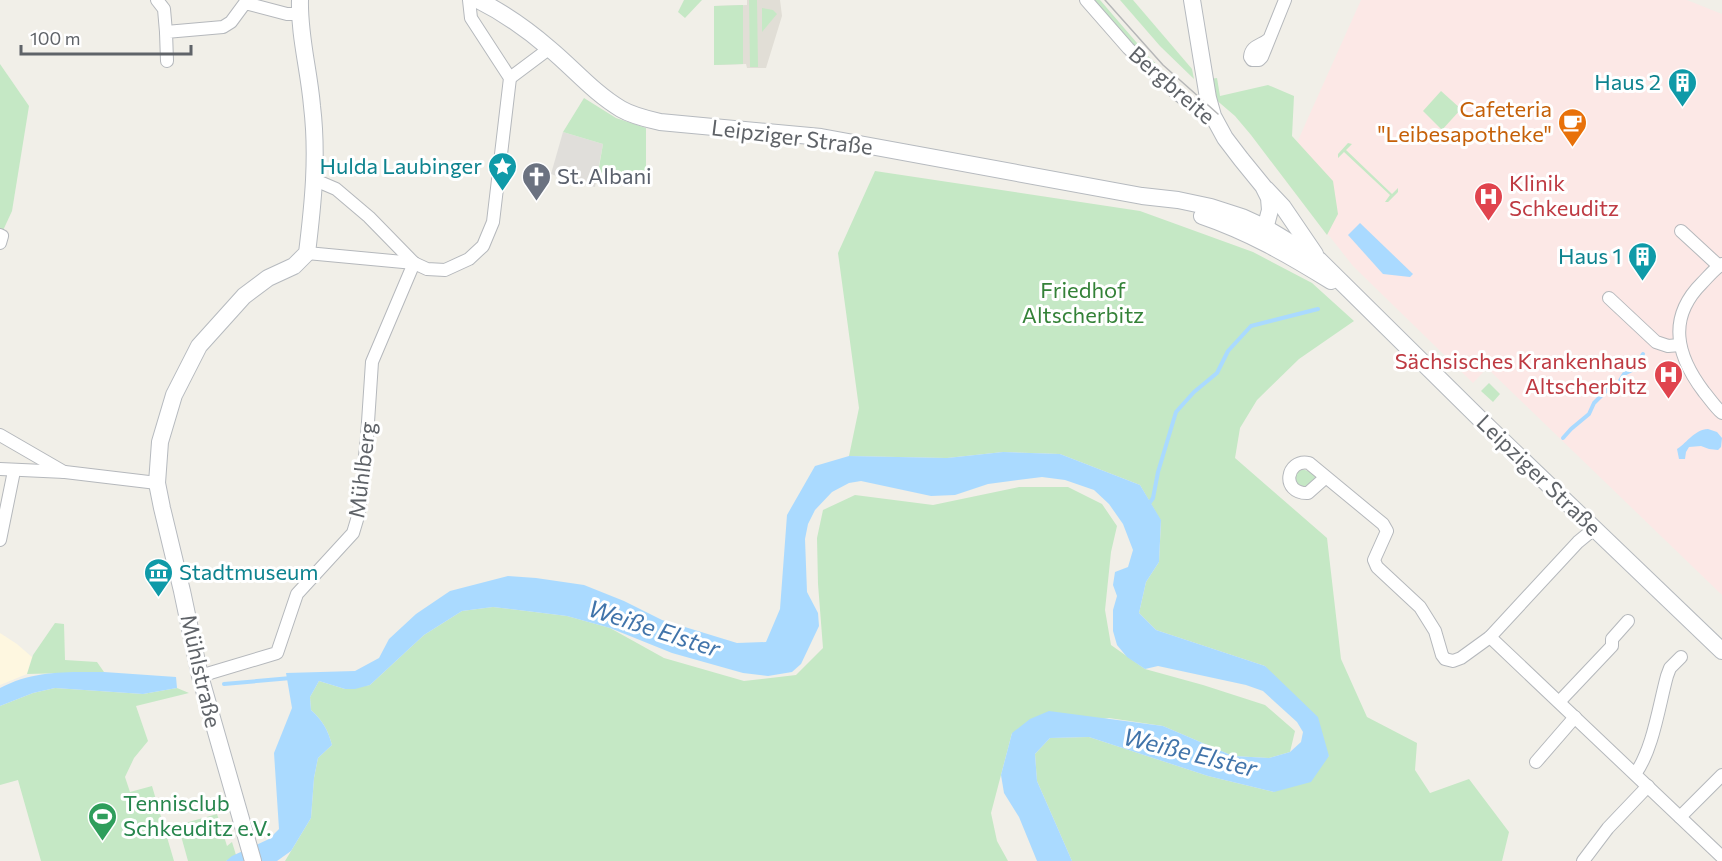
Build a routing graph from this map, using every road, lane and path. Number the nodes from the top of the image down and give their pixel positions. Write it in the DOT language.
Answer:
graph roads {
  1 [pos="157,0"];
  2 [pos="469,0"];
  3 [pos="478,0"];
  4 [pos="1086,0"];
  5 [pos="1192,0"];
  6 [pos="1285,0"];
  7 [pos="300,7"];
  8 [pos="166,32"];
  9 [pos="1269,39"];
  10 [pos="550,48"];
  11 [pos="167,62"];
  12 [pos="510,78"];
  13 [pos="1213,116"];
  14 [pos="315,180"];
  15 [pos="1263,186"];
  16 [pos="1142,196"];
  17 [pos="1289,218"];
  18 [pos="1681,231"];
  19 [pos="1264,234"];
  20 [pos="0,235"];
  21 [pos="0,243"];
  22 [pos="1282,244"];
  23 [pos="307,253"];
  24 [pos="1319,260"];
  25 [pos="414,263"];
  26 [pos="1721,265"];
  27 [pos="1609,298"];
  28 [pos="1357,299"];
  29 [pos="1680,345"];
  30 [pos="1722,413"];
  31 [pos="0,435"];
  32 [pos="0,469"];
  33 [pos="14,471"];
  34 [pos="65,472"];
  35 [pos="1326,477"];
  36 [pos="157,483"];
  37 [pos="1595,528"];
  38 [pos="0,540"];
  39 [pos="1628,621"];
  40 [pos="1490,637"];
  41 [pos="1722,651"];
  42 [pos="1681,657"];
  43 [pos="200,676"];
  44 [pos="1558,702"];
  45 [pos="1575,717"];
  46 [pos="1536,762"];
  47 [pos="1635,774"];
  48 [pos="1722,775"];
  49 [pos="1648,786"];
  50 [pos="1680,817"];
  51 [pos="1722,856"];
  52 [pos="253,861"];
  53 [pos="1582,861"];
  1 -- 8 [label="street"];
  2 -- 12 [label="street"];
  3 -- 10 [label="street, Leipziger Straße"];
  4 -- 13 [label="street, Bergbreite"];
  5 -- 13 [label="street"];
  6 -- 9 [label="street"];
  7 -- 8 [label="street"];
  7 -- 14 [label="street"];
  8 -- 11 [label="street"];
  10 -- 12 [label="street"];
  10 -- 16 [label="street, Leipziger Straße"];
  12 -- 25 [label="street"];
  13 -- 15 [label="street, Bergbreite"];
  14 -- 23 [label="street"];
  14 -- 25 [label="street"];
  15 -- 17 [label="street, Leipziger Straße"];
  15 -- 19 [label="street, Bergbreite"];
  16 -- 19 [label="street, Leipziger Straße"];
  16 -- 19 [label="street, Leipziger Straße"];
  17 -- 22 [label="street"];
  17 -- 24 [label="street, Leipziger Straße"];
  18 -- 26 [label="street"];
  19 -- 22 [label="street, Leipziger Straße"];
  20 -- 21 [label="street"];
  22 -- 24 [label="street, Leipziger Straße"];
  22 -- 28 [label="street, Leipziger Straße"];
  23 -- 25 [label="street"];
  23 -- 36 [label="street, Mühlstraße"];
  24 -- 28 [label="street, Leipziger Straße"];
  25 -- 43 [label="street, Mühlberg"];
  26 -- 29 [label="street"];
  27 -- 29 [label="street"];
  28 -- 37 [label="street, Leipziger Straße"];
  29 -- 30 [label="street"];
  31 -- 34 [label="street"];
  32 -- 33 [label="street"];
  33 -- 34 [label="street"];
  33 -- 38 [label="street"];
  34 -- 36 [label="street"];
  35 -- 40 [label="street"];
  36 -- 43 [label="street, Mühlstraße"];
  37 -- 40 [label="street"];
  37 -- 41 [label="street, Leipziger Straße"];
  39 -- 44 [label="street"];
  40 -- 44 [label="street"];
  42 -- 47 [label="street"];
  43 -- 52 [label="street, Mühlstraße"];
  44 -- 45 [label="street"];
  45 -- 46 [label="street"];
  45 -- 47 [label="street"];
  47 -- 49 [label="street"];
  48 -- 50 [label="street"];
  49 -- 50 [label="street"];
  49 -- 53 [label="street"];
  50 -- 51 [label="street"];
}
